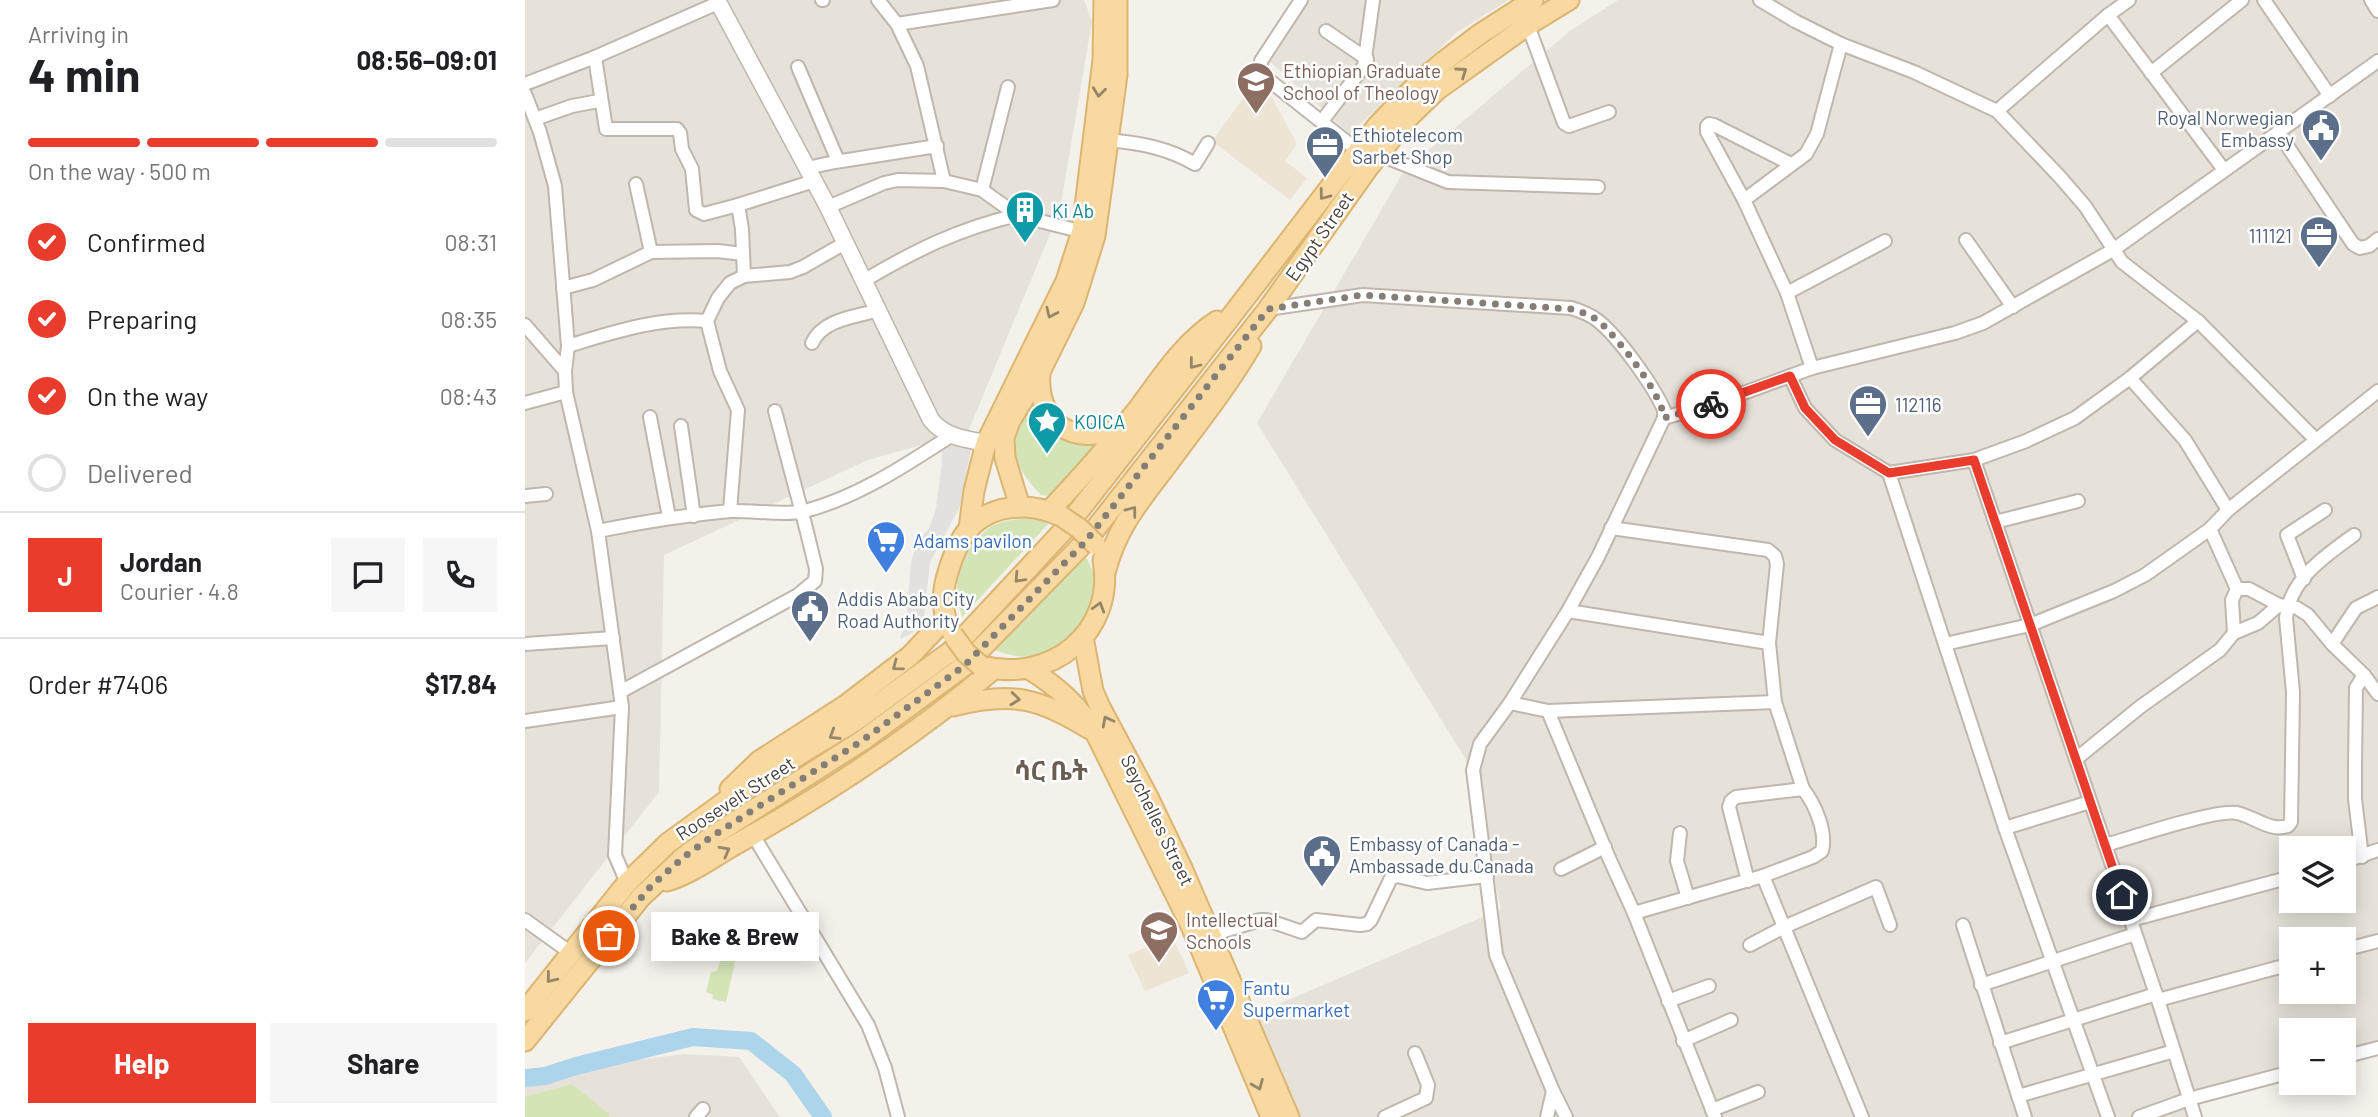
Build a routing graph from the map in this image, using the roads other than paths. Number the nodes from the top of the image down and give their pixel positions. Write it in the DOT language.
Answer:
graph roads {
  1 [pos="879,0"];
  2 [pos="1053,0"];
  3 [pos="1104,0"];
  4 [pos="1117,0"];
  5 [pos="1301,0"];
  6 [pos="1373,0"];
  7 [pos="1569,0"];
  8 [pos="1760,0"];
  9 [pos="2129,0"];
  10 [pos="2242,0"];
  11 [pos="2264,0"];
  12 [pos="2371,0"];
  13 [pos="718,1"];
  14 [pos="1526,8"];
  15 [pos="2378,11"];
  16 [pos="2108,15"];
  17 [pos="897,24"];
  18 [pos="1327,31"];
  19 [pos="1841,44"];
  20 [pos="594,57"];
  21 [pos="1367,58"];
  22 [pos="1110,60"];
  23 [pos="2378,61"];
  24 [pos="798,67"];
  25 [pos="2151,73"];
  26 [pos="525,84"];
  27 [pos="1008,87"];
  28 [pos="525,94"];
  29 [pos="2330,96"];
  30 [pos="600,101"];
  31 [pos="1997,111"];
  32 [pos="1609,112"];
  33 [pos="535,120"];
  34 [pos="1322,121"];
  35 [pos="2278,132"];
  36 [pos="1108,140"];
  37 [pos="1208,143"];
  38 [pos="937,146"];
  39 [pos="1357,150"];
  40 [pos="1378,154"];
  41 [pos="838,161"];
  42 [pos="1791,164"];
  43 [pos="2224,170"];
  44 [pos="811,175"];
  45 [pos="944,181"];
  46 [pos="636,184"];
  47 [pos="1598,187"];
  48 [pos="982,190"];
  49 [pos="1744,200"];
  50 [pos="738,205"];
  51 [pos="828,207"];
  52 [pos="1017,215"];
  53 [pos="1088,233"];
  54 [pos="2378,239"];
  55 [pos="1966,240"];
  56 [pos="1885,241"];
  57 [pos="845,243"];
  58 [pos="2113,250"];
  59 [pos="651,252"];
  60 [pos="743,254"];
  61 [pos="744,276"];
  62 [pos="865,280"];
  63 [pos="563,288"];
  64 [pos="1787,293"];
  65 [pos="2013,307"];
  66 [pos="879,310"];
  67 [pos="1237,310"];
  68 [pos="1266,311"];
  69 [pos="707,321"];
  70 [pos="2198,321"];
  71 [pos="525,325"];
  72 [pos="812,343"];
  73 [pos="568,345"];
  74 [pos="1812,368"];
  75 [pos="1041,370"];
  76 [pos="565,371"];
  77 [pos="1790,376"];
  78 [pos="2130,378"];
  79 [pos="2378,391"];
  80 [pos="566,393"];
  81 [pos="525,403"];
  82 [pos="775,411"];
  83 [pos="650,417"];
  84 [pos="1664,418"];
  85 [pos="681,426"];
  86 [pos="1121,429"];
  87 [pos="952,435"];
  88 [pos="2315,439"];
  89 [pos="986,443"];
  90 [pos="1974,460"];
  91 [pos="1889,473"];
  92 [pos="546,494"];
  93 [pos="525,496"];
  94 [pos="2078,501"];
  95 [pos="1020,506"];
  96 [pos="2228,510"];
  97 [pos="2325,510"];
  98 [pos="730,511"];
  99 [pos="803,512"];
  100 [pos="1055,513"];
  101 [pos="694,516"];
  102 [pos="669,517"];
  103 [pos="1995,522"];
  104 [pos="969,528"];
  105 [pos="1611,528"];
  106 [pos="2210,529"];
  107 [pos="599,531"];
  108 [pos="2354,534"];
  109 [pos="1105,573"];
  110 [pos="2304,579"];
  111 [pos="2237,589"];
  112 [pos="2378,597"];
  113 [pos="2283,605"];
  114 [pos="1568,611"];
  115 [pos="2030,625"];
  116 [pos="2234,633"];
  117 [pos="949,636"];
  118 [pos="613,638"];
  119 [pos="1083,638"];
  120 [pos="1769,643"];
  121 [pos="525,644"];
  122 [pos="1945,644"];
  123 [pos="2332,644"];
  124 [pos="980,667"];
  125 [pos="1029,670"];
  126 [pos="2364,675"];
  127 [pos="620,692"];
  128 [pos="2378,694"];
  129 [pos="1775,702"];
  130 [pos="1510,703"];
  131 [pos="622,707"];
  132 [pos="949,707"];
  133 [pos="1548,711"];
  134 [pos="525,721"];
  135 [pos="1097,734"];
  136 [pos="2076,759"];
  137 [pos="1803,789"];
  138 [pos="2091,802"];
  139 [pos="716,806"];
  140 [pos="2005,828"];
  141 [pos="1680,833"];
  142 [pos="753,835"];
  143 [pos="2105,845"];
  144 [pos="1605,847"];
  145 [pos="2378,850"];
  146 [pos="2362,857"];
  147 [pos="2356,859"];
  148 [pos="1561,869"];
  149 [pos="1487,876"];
  150 [pos="1763,876"];
  151 [pos="2279,880"];
  152 [pos="1748,881"];
  153 [pos="627,883"];
  154 [pos="651,886"];
  155 [pos="1688,898"];
  156 [pos="1635,913"];
  157 [pos="525,920"];
  158 [pos="2131,920"];
  159 [pos="1890,925"];
  160 [pos="1963,925"];
  161 [pos="1784,927"];
  162 [pos="2135,934"];
  163 [pos="1211,935"];
  164 [pos="2378,941"];
  165 [pos="1750,945"];
  166 [pos="2356,947"];
  167 [pos="571,953"];
  168 [pos="2055,962"];
  169 [pos="2279,967"];
  170 [pos="1981,985"];
  171 [pos="1709,986"];
  172 [pos="2157,997"];
  173 [pos="1668,1001"];
  174 [pos="525,1011"];
  175 [pos="1731,1020"];
  176 [pos="2075,1020"];
  177 [pos="528,1038"];
  178 [pos="1683,1041"];
  179 [pos="2000,1043"];
  180 [pos="2378,1048"];
  181 [pos="2174,1051"];
  182 [pos="1415,1053"];
  183 [pos="2356,1054"];
  184 [pos="2094,1075"];
  185 [pos="2279,1075"];
  186 [pos="1553,1091"];
  187 [pos="1758,1091"];
  188 [pos="2018,1096"];
  189 [pos="2189,1099"];
  190 [pos="1713,1114"];
  191 [pos="898,1117"];
  192 [pos="1271,1117"];
  193 [pos="1289,1117"];
  194 [pos="1385,1117"];
  195 [pos="1547,1117"];
  196 [pos="1566,1117"];
  197 [pos="1862,1117"];
  198 [pos="2025,1117"];
  199 [pos="2109,1117"];
  200 [pos="2139,1117"];
  201 [pos="2195,1117"];
  1 -- 17 [label="street"];
  2 -- 17 [label="street"];
  3 -- 22 [label="main road"];
  4 -- 22 [label="main road"];
  5 -- 34 [label="street"];
  6 -- 21 [label="street"];
  7 -- 14 [label="main road, Egypt Street"];
  8 -- 19 [label="street"];
  9 -- 16 [label="street"];
  10 -- 25 [label="street"];
  11 -- 29 [label="street"];
  12 -- 15 [label="street"];
  13 -- 20 [label="street"];
  13 -- 44 [label="street"];
  14 -- 32 [label="street"];
  14 -- 39 [label="main road, Egypt Street"];
  40 -- 14 [label="main road, Egypt Street, one-way"];
  16 -- 25 [label="street"];
  16 -- 31 [label="street"];
  17 -- 38 [label="street"];
  18 -- 21 [label="street"];
  19 -- 31 [label="street"];
  19 -- 42 [label="street"];
  20 -- 26 [label="street"];
  20 -- 30 [label="street"];
  21 -- 34 [label="street"];
  22 -- 36 [label="main road"];
  22 -- 53 [label="main road, one-way"];
  23 -- 29 [label="street"];
  24 -- 41 [label="street"];
  25 -- 43 [label="street"];
  27 -- 48 [label="street"];
  28 -- 33 [label="street"];
  29 -- 35 [label="street"];
  30 -- 33 [label="street"];
  30 -- 50 [label="street"];
  31 -- 58 [label="street"];
  33 -- 63 [label="street"];
  34 -- 39 [label="street"];
  35 -- 43 [label="street"];
  35 -- 54 [label="street"];
  36 -- 37 [label="street"];
  36 -- 53 [label="main road"];
  38 -- 41 [label="street"];
  38 -- 45 [label="street"];
  39 -- 67 [label="main road, Egypt Street, one-way"];
  40 -- 47 [label="street"];
  40 -- 68 [label="main road, Egypt Street"];
  41 -- 44 [label="street"];
  42 -- 49 [label="street"];
  42 -- 49 [label="street"];
  43 -- 58 [label="street"];
  44 -- 50 [label="street"];
  44 -- 51 [label="street"];
  45 -- 48 [label="street"];
  45 -- 51 [label="street"];
  46 -- 59 [label="street"];
  48 -- 52 [label="street"];
  49 -- 64 [label="street"];
  50 -- 60 [label="street"];
  51 -- 57 [label="street"];
  52 -- 53 [label="street"];
  52 -- 62 [label="street"];
  53 -- 75 [label="main road"];
  53 -- 89 [label="main road, one-way"];
  55 -- 65 [label="street"];
  56 -- 64 [label="street"];
  57 -- 61 [label="street"];
  57 -- 62 [label="street"];
  58 -- 65 [label="street"];
  58 -- 70 [label="street"];
  59 -- 60 [label="street"];
  59 -- 63 [label="street"];
  60 -- 61 [label="street"];
  61 -- 69 [label="street"];
  62 -- 66 [label="street"];
  63 -- 73 [label="street"];
  64 -- 74 [label="street"];
  65 -- 74 [label="street"];
  66 -- 72 [label="street"];
  66 -- 87 [label="street"];
  67 -- 86 [label="main road"];
  67 -- 117 [label="main road, Egypt Street, one-way"];
  68 -- 84 [label="street"];
  109 -- 68 [label="main road, one-way"];
  68 -- 124 [label="main road, Egypt Street"];
  69 -- 73 [label="street"];
  69 -- 98 [label="street"];
  70 -- 78 [label="street"];
  70 -- 88 [label="street"];
  71 -- 76 [label="street"];
  73 -- 76 [label="street"];
  74 -- 77 [label="street"];
  75 -- 86 [label="main road"];
  75 -- 95 [label="main road"];
  76 -- 80 [label="street"];
  77 -- 84 [label="street"];
  77 -- 91 [label="street"];
  78 -- 90 [label="street"];
  78 -- 96 [label="street"];
  79 -- 88 [label="street"];
  80 -- 81 [label="street"];
  80 -- 107 [label="street"];
  82 -- 99 [label="street"];
  83 -- 102 [label="street"];
  84 -- 105 [label="street"];
  85 -- 101 [label="street"];
  86 -- 100 [label="main road"];
  87 -- 89 [label="street"];
  87 -- 99 [label="street"];
  88 -- 96 [label="street"];
  89 -- 104 [label="main road"];
  90 -- 91 [label="street"];
  90 -- 103 [label="street"];
  91 -- 122 [label="street"];
  92 -- 93 [label="street"];
  94 -- 103 [label="street"];
  95 -- 100 [label="main road"];
  95 -- 104 [label="main road"];
  96 -- 106 [label="street"];
  97 -- 110 [label="street"];
  98 -- 99 [label="street"];
  98 -- 101 [label="street"];
  99 -- 127 [label="street"];
  100 -- 109 [label="main road, bridge"];
  101 -- 102 [label="street"];
  102 -- 107 [label="street"];
  103 -- 115 [label="street"];
  104 -- 117 [label="main road"];
  105 -- 114 [label="street"];
  105 -- 120 [label="street"];
  106 -- 111 [label="street"];
  106 -- 115 [label="street"];
  107 -- 118 [label="street"];
  108 -- 110 [label="street"];
  119 -- 109 [label="main road, one-way"];
  110 -- 113 [label="street"];
  111 -- 113 [label="street"];
  111 -- 116 [label="street"];
  112 -- 123 [label="street"];
  113 -- 116 [label="street"];
  113 -- 123 [label="street"];
  113 -- 143 [label="street"];
  114 -- 120 [label="street"];
  114 -- 130 [label="street"];
  115 -- 122 [label="street"];
  115 -- 136 [label="street"];
  116 -- 136 [label="street"];
  117 -- 124 [label="main road, bridge"];
  117 -- 139 [label="main road, Roosevelt Street, one-way"];
  117 -- 139 [label="main road, one-way"];
  118 -- 121 [label="street"];
  118 -- 127 [label="street"];
  119 -- 125 [label="main road"];
  163 -- 119 [label="main road, Seychelles Street, one-way"];
  120 -- 129 [label="street"];
  122 -- 140 [label="street"];
  123 -- 126 [label="street"];
  124 -- 125 [label="main road"];
  124 -- 132 [label="main road"];
  124 -- 154 [label="main road, Roosevelt Street"];
  125 -- 135 [label="main road, Seychelles Street"];
  126 -- 128 [label="street"];
  126 -- 146 [label="street"];
  127 -- 131 [label="street"];
  129 -- 133 [label="street"];
  129 -- 137 [label="street"];
  130 -- 133 [label="street"];
  130 -- 149 [label="street"];
  131 -- 134 [label="street"];
  131 -- 153 [label="street"];
  132 -- 135 [label="main road, one-way"];
  132 -- 142 [label="main road"];
  133 -- 144 [label="street"];
  135 -- 192 [label="main road, Seychelles Street, one-way"];
  136 -- 138 [label="street"];
  137 -- 150 [label="street"];
  137 -- 152 [label="street"];
  138 -- 140 [label="street"];
  138 -- 143 [label="street"];
  139 -- 153 [label="main road, Roosevelt Street"];
  140 -- 168 [label="street"];
  141 -- 155 [label="street"];
  154 -- 142 [label="main road, one-way"];
  142 -- 191 [label="street"];
  143 -- 158 [label="street"];
  144 -- 148 [label="street"];
  144 -- 156 [label="street"];
  145 -- 146 [label="street"];
  146 -- 147 [label="street"];
  149 -- 163 [label="street"];
  149 -- 186 [label="street"];
  150 -- 152 [label="street"];
  150 -- 161 [label="street"];
  151 -- 158 [label="street"];
  152 -- 155 [label="street"];
  153 -- 167 [label="main road, Roosevelt Street"];
  154 -- 177 [label="main road, Roosevelt Street"];
  155 -- 156 [label="street"];
  156 -- 173 [label="street"];
  157 -- 167 [label="street"];
  158 -- 162 [label="street"];
  159 -- 161 [label="street"];
  160 -- 170 [label="street"];
  161 -- 165 [label="street"];
  161 -- 197 [label="street"];
  162 -- 168 [label="street"];
  162 -- 172 [label="street"];
  163 -- 193 [label="main road, Seychelles Street"];
  164 -- 166 [label="street"];
  167 -- 174 [label="main road, Roosevelt Street, one-way"];
  168 -- 170 [label="street"];
  168 -- 176 [label="street"];
  169 -- 172 [label="street"];
  170 -- 179 [label="street"];
  171 -- 173 [label="street"];
  172 -- 176 [label="street"];
  172 -- 181 [label="street"];
  173 -- 178 [label="street"];
  175 -- 178 [label="street"];
  176 -- 179 [label="street"];
  176 -- 184 [label="street"];
  178 -- 190 [label="street"];
  179 -- 188 [label="street"];
  180 -- 183 [label="street"];
  181 -- 184 [label="street"];
  181 -- 189 [label="street"];
  182 -- 194 [label="street"];
  184 -- 188 [label="street"];
  184 -- 199 [label="street"];
  185 -- 189 [label="street"];
  186 -- 195 [label="street"];
  186 -- 196 [label="street"];
  187 -- 190 [label="street"];
  188 -- 198 [label="street"];
  189 -- 200 [label="street"];
  189 -- 201 [label="street"];
}
